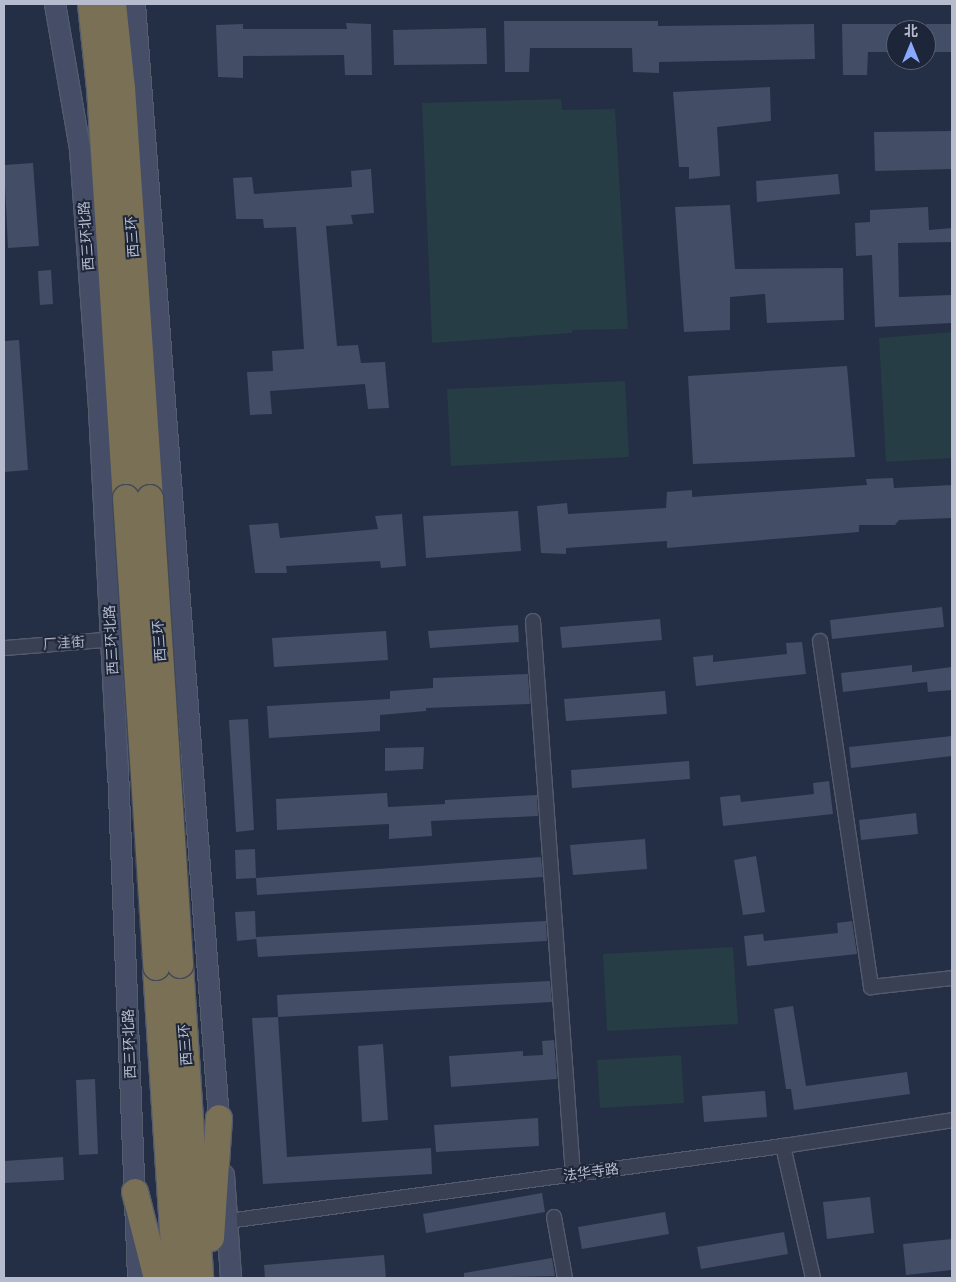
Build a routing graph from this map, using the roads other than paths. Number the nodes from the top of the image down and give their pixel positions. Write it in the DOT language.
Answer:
graph roads {
  1 [pos="55,4"];
  2 [pos="91,4"];
  3 [pos="112,4"];
  4 [pos="135,4"];
  5 [pos="533,621"];
  6 [pos="184,634"];
  7 [pos="111,640"];
  8 [pos="820,641"];
  9 [pos="4,648"];
  10 [pos="168,966"];
  11 [pos="952,978"];
  12 [pos="219,1118"];
  13 [pos="952,1120"];
  14 [pos="783,1146"];
  15 [pos="573,1175"];
  16 [pos="135,1192"];
  17 [pos="554,1217"];
  18 [pos="228,1221"];
  19 [pos="138,1278"];
  20 [pos="157,1278"];
  21 [pos="176,1278"];
  22 [pos="200,1278"];
  23 [pos="208,1278"];
  24 [pos="231,1278"];
  25 [pos="565,1278"];
  26 [pos="814,1278"];
  1 -- 7 [label="street, 西三环北路"];
  2 -- 10 [label="highway, 西三环, bridge"];
  3 -- 10 [label="highway, 西三环, bridge"];
  4 -- 6 [label="street"];
  5 -- 15 [label="street"];
  6 -- 7 [label="street, 厂洼街"];
  6 -- 12 [label="street"];
  7 -- 9 [label="street, 厂洼街"];
  7 -- 16 [label="street, 西三环北路"];
  8 -- 11 [label="street"];
  10 -- 21 [label="highway, 西三环"];
  10 -- 22 [label="highway, 西三环"];
  12 -- 18 [label="street"];
  12 -- 23 [label="highway"];
  13 -- 14 [label="street, 法华寺路"];
  14 -- 15 [label="street, 法华寺路"];
  14 -- 26 [label="street"];
  15 -- 18 [label="street, 法华寺路"];
  16 -- 19 [label="street, 西三环北路"];
  16 -- 20 [label="highway"];
  17 -- 25 [label="street"];
  18 -- 24 [label="street"];
}
